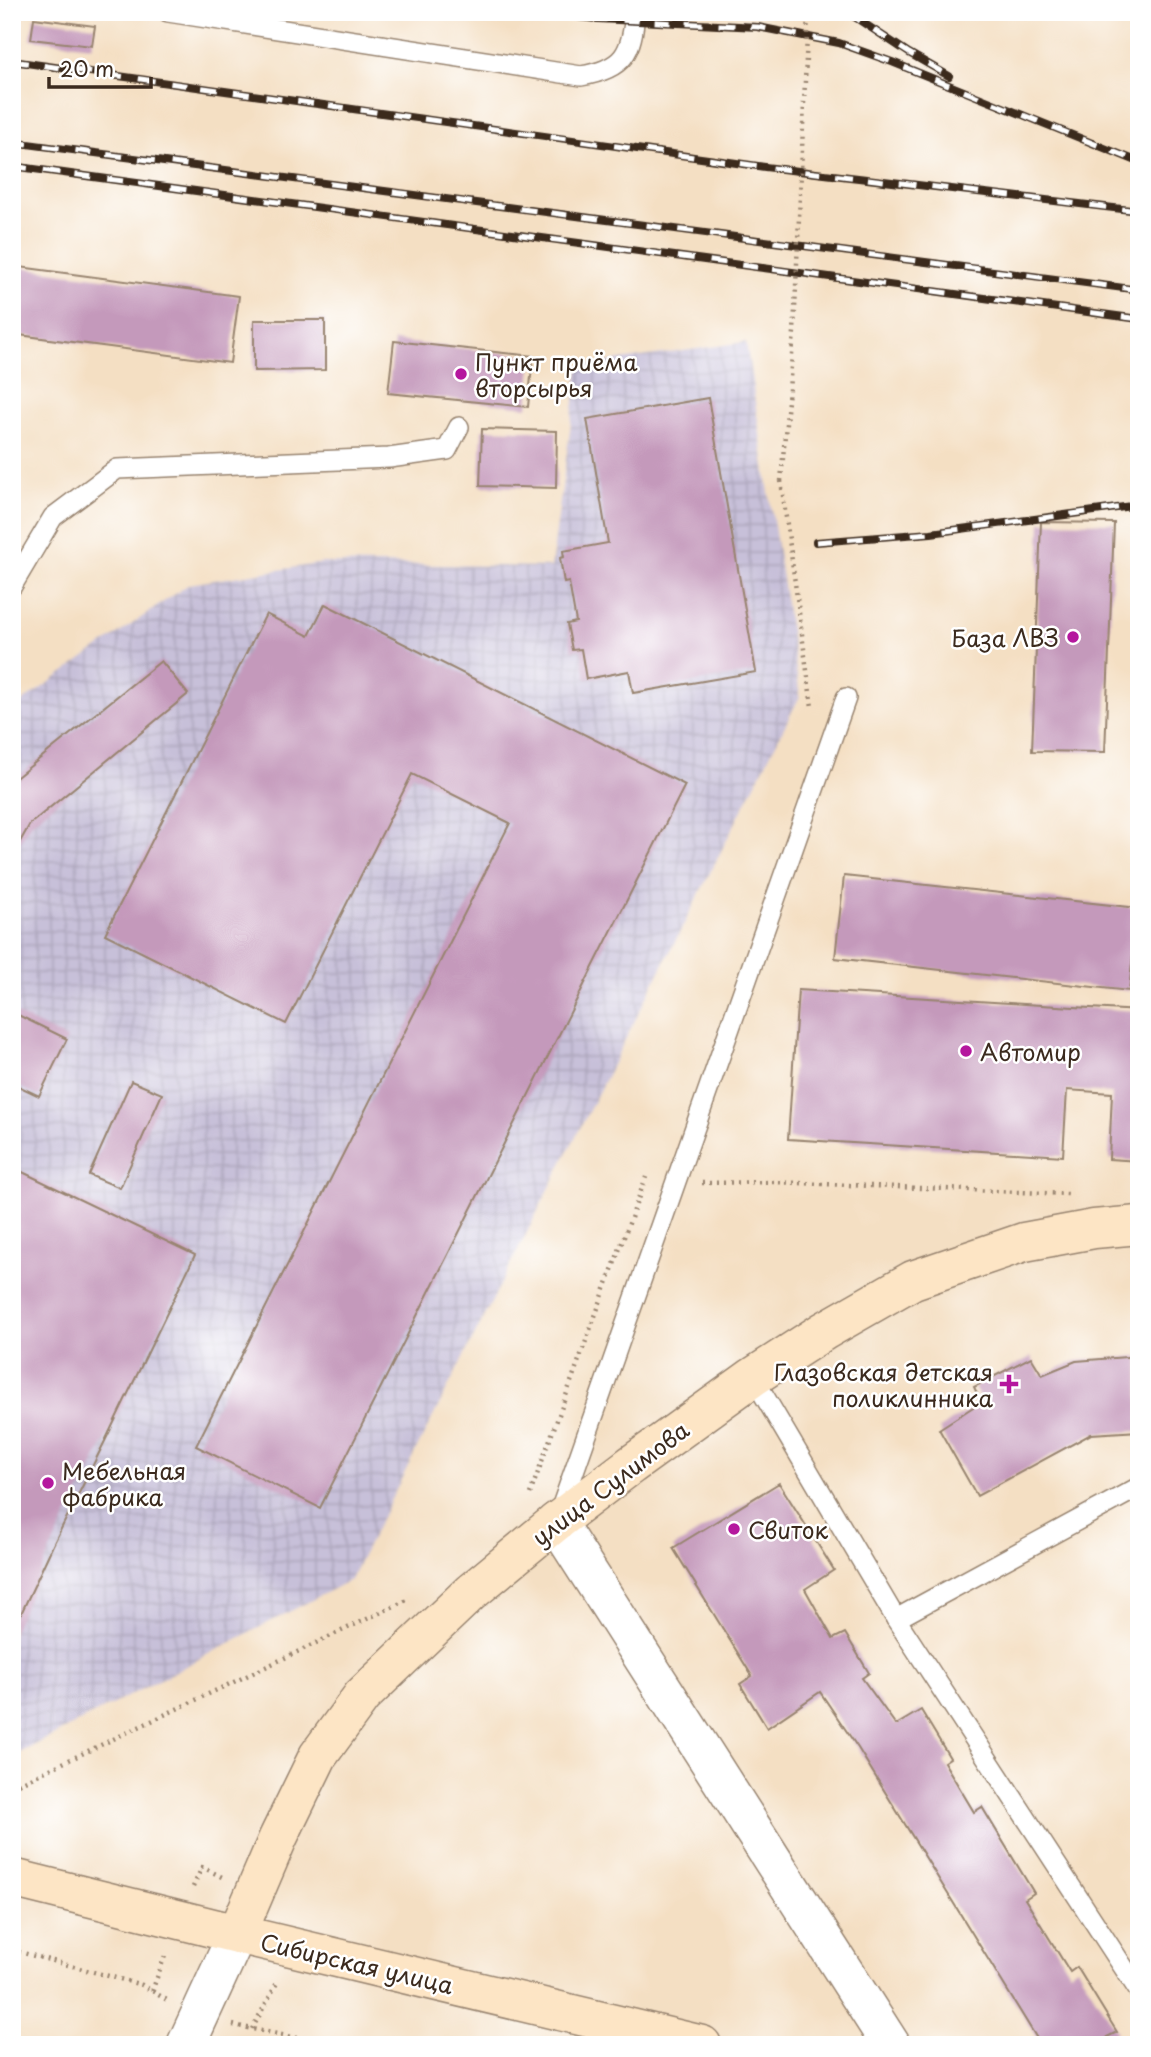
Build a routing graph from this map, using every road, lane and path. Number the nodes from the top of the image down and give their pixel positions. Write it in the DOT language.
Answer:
graph roads {
  1 [pos="168,12"];
  2 [pos="635,12"];
  3 [pos="808,12"];
  4 [pos="459,427"];
  5 [pos="12,586"];
  6 [pos="846,698"];
  7 [pos="811,717"];
  8 [pos="676,1183"];
  9 [pos="1069,1195"];
  10 [pos="1139,1225"];
  11 [pos="753,1377"];
  12 [pos="1139,1487"];
  13 [pos="542,1512"];
  14 [pos="414,1597"];
  15 [pos="895,1619"];
  16 [pos="12,1787"];
  17 [pos="12,1878"];
  18 [pos="237,1934"];
  19 [pos="12,1950"];
  20 [pos="1139,1991"];
  21 [pos="192,2032"];
  22 [pos="331,2045"];
  23 [pos="702,2045"];
  24 [pos="891,2045"];
  1 -- 2 [label="lane"];
  3 -- 7 [label="path, bridge"];
  4 -- 5 [label="lane"];
  6 -- 8 [label="lane"];
  8 -- 9 [label="path"];
  8 -- 13 [label="lane"];
  8 -- 13 [label="path"];
  10 -- 11 [label="main road, улица Сулимова"];
  11 -- 13 [label="main road, улица Сулимова"];
  11 -- 15 [label="lane"];
  12 -- 15 [label="lane"];
  13 -- 18 [label="main road, улица Сулимова"];
  13 -- 24 [label="street"];
  14 -- 16 [label="path"];
  15 -- 20 [label="lane"];
  17 -- 18 [label="main road, Сибирская улица"];
  18 -- 21 [label="street"];
  18 -- 23 [label="main road, Сибирская улица"];
  19 -- 21 [label="path"];
  21 -- 22 [label="path"];
}
